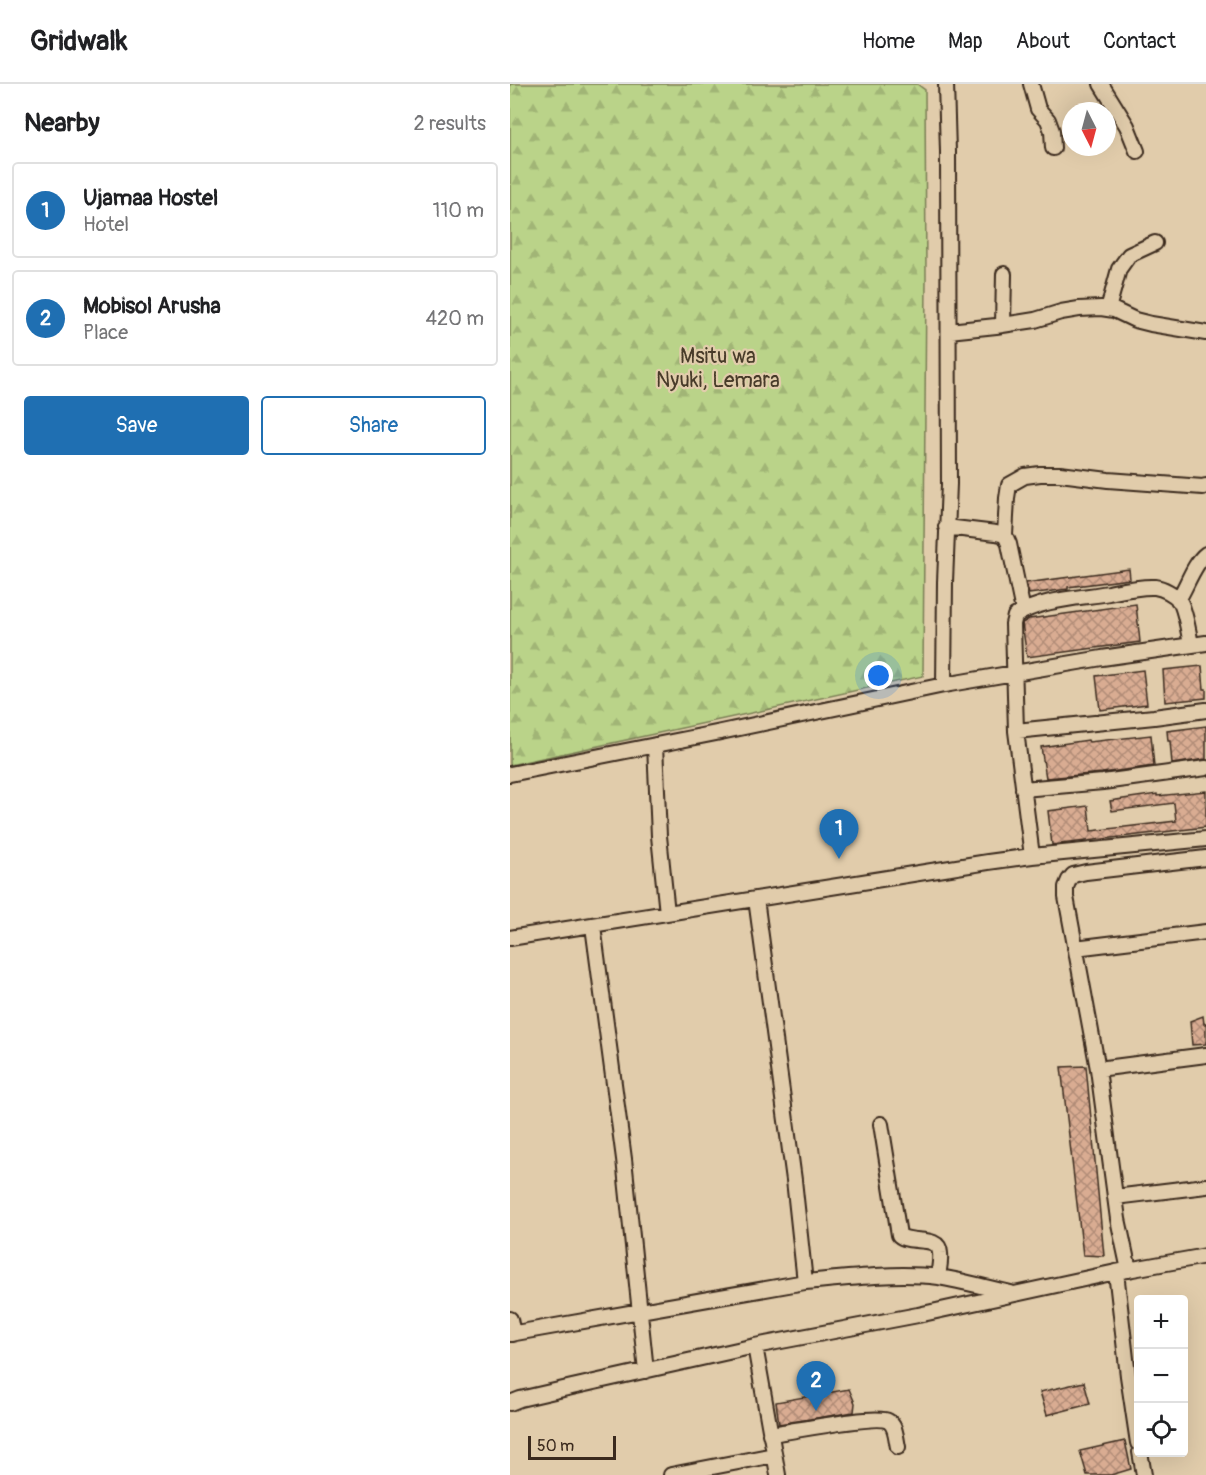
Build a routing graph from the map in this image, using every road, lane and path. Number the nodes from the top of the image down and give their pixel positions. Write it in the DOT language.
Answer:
graph roads {
  1 [pos="946,84"];
  2 [pos="1031,84"];
  3 [pos="1101,84"];
  4 [pos="1053,148"];
  5 [pos="1137,151"];
  6 [pos="1155,243"];
  7 [pos="1004,274"];
  8 [pos="1108,309"];
  9 [pos="1003,325"];
  10 [pos="949,331"];
  11 [pos="1206,333"];
  12 [pos="1206,486"];
  13 [pos="946,527"];
  14 [pos="1005,535"];
  15 [pos="1206,554"];
  16 [pos="1178,600"];
  17 [pos="1023,611"];
  18 [pos="1206,643"];
  19 [pos="1191,645"];
  20 [pos="1014,673"];
  21 [pos="944,685"];
  22 [pos="1206,710"];
  23 [pos="1016,731"];
  24 [pos="655,745"];
  25 [pos="1206,768"];
  26 [pos="510,774"];
  27 [pos="1023,789"];
  28 [pos="1206,839"];
  29 [pos="1032,856"];
  30 [pos="1206,858"];
  31 [pos="756,899"];
  32 [pos="667,913"];
  33 [pos="593,926"];
  34 [pos="1206,932"];
  35 [pos="510,938"];
  36 [pos="1074,948"];
  37 [pos="1206,1055"];
  38 [pos="1098,1070"];
  39 [pos="881,1124"];
  40 [pos="1206,1185"];
  41 [pos="1115,1197"];
  42 [pos="1206,1256"];
  43 [pos="1122,1271"];
  44 [pos="938,1277"];
  45 [pos="805,1282"];
  46 [pos="1016,1294"];
  47 [pos="640,1312"];
  48 [pos="510,1319"];
  49 [pos="511,1334"];
  50 [pos="755,1346"];
  51 [pos="646,1371"];
  52 [pos="510,1403"];
  53 [pos="1134,1416"];
  54 [pos="770,1434"];
  55 [pos="898,1447"];
  56 [pos="774,1455"];
  57 [pos="1141,1457"];
  58 [pos="679,1474"];
  59 [pos="778,1475"];
  60 [pos="1144,1475"];
  1 -- 10 [label="street"];
  2 -- 4 [label="street"];
  3 -- 5 [label="street"];
  6 -- 8 [label="street"];
  7 -- 9 [label="street"];
  8 -- 9 [label="street"];
  8 -- 11 [label="street"];
  9 -- 10 [label="street"];
  10 -- 13 [label="street"];
  12 -- 14 [label="street"];
  13 -- 14 [label="street"];
  13 -- 21 [label="street"];
  14 -- 17 [label="street"];
  15 -- 16 [label="street"];
  16 -- 17 [label="street"];
  16 -- 19 [label="street"];
  17 -- 20 [label="street"];
  18 -- 19 [label="street"];
  19 -- 20 [label="street"];
  20 -- 21 [label="street"];
  20 -- 23 [label="street"];
  21 -- 24 [label="street"];
  22 -- 23 [label="street"];
  23 -- 27 [label="street"];
  24 -- 26 [label="street"];
  24 -- 32 [label="street"];
  25 -- 27 [label="street"];
  27 -- 29 [label="street"];
  28 -- 29 [label="street"];
  29 -- 31 [label="street"];
  30 -- 36 [label="street"];
  31 -- 32 [label="street"];
  31 -- 45 [label="street"];
  32 -- 33 [label="street"];
  33 -- 35 [label="street"];
  33 -- 47 [label="street"];
  34 -- 36 [label="street"];
  36 -- 38 [label="street"];
  37 -- 38 [label="street"];
  38 -- 41 [label="street"];
  39 -- 44 [label="street"];
  40 -- 41 [label="street"];
  41 -- 43 [label="street"];
  42 -- 43 [label="street"];
  43 -- 46 [label="street"];
  43 -- 53 [label="street"];
  44 -- 45 [label="street"];
  44 -- 46 [label="street"];
  45 -- 47 [label="street"];
  46 -- 50 [label="street"];
  47 -- 49 [label="street"];
  47 -- 51 [label="street"];
  48 -- 49 [label="street"];
  50 -- 51 [label="street"];
  50 -- 54 [label="street"];
  51 -- 52 [label="street"];
  54 -- 55 [label="street"];
  54 -- 56 [label="street"];
  56 -- 58 [label="street"];
  56 -- 59 [label="street"];
  57 -- 60 [label="street"];
}
